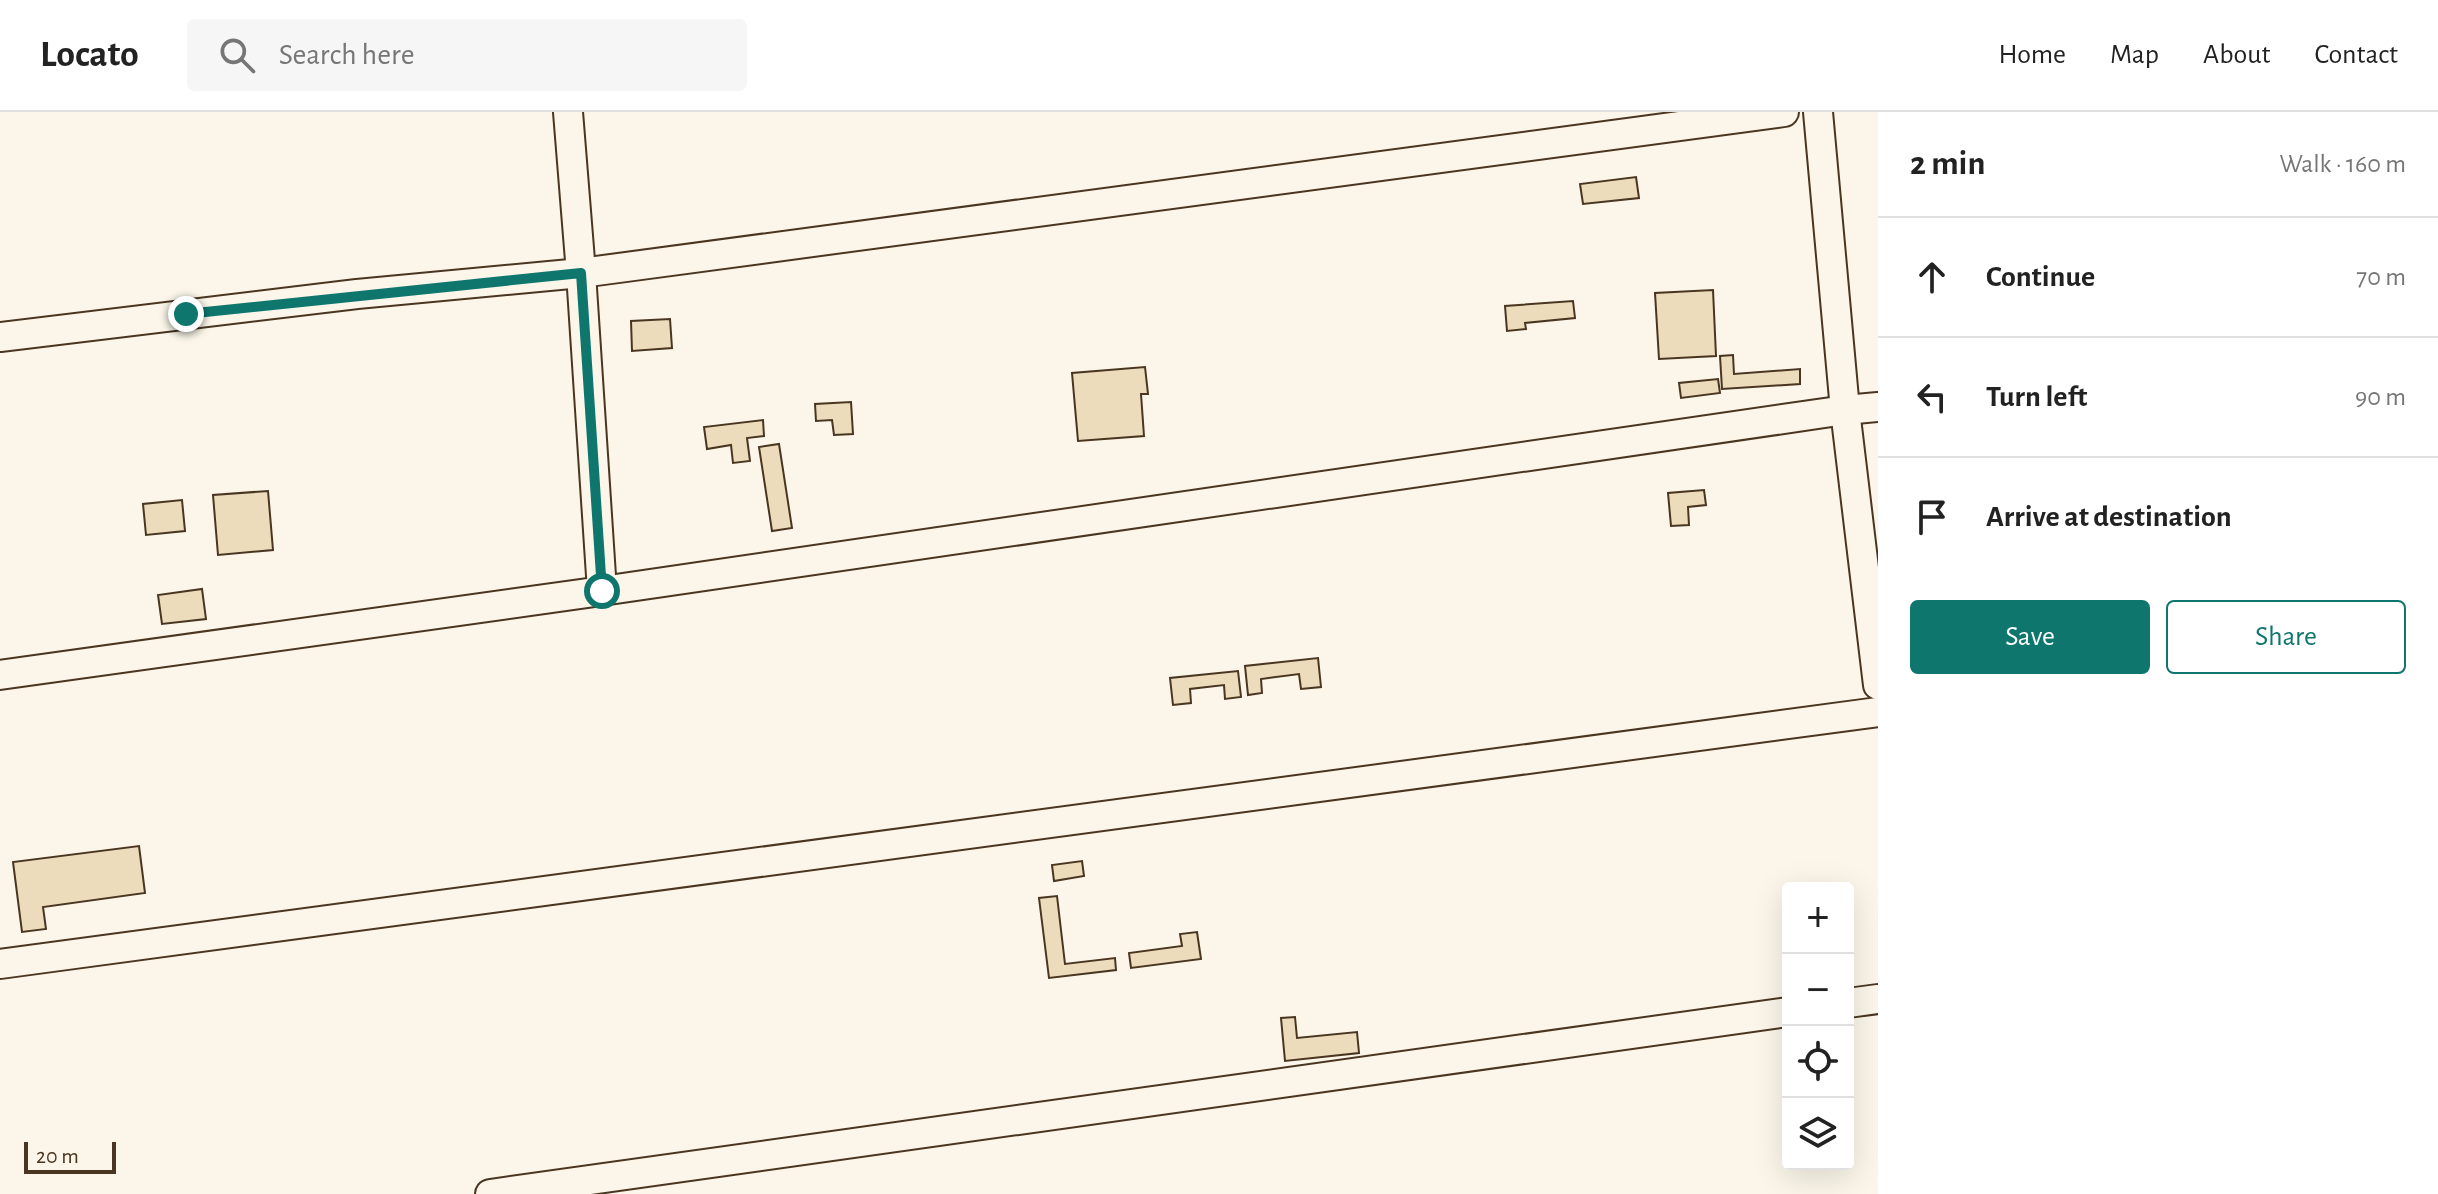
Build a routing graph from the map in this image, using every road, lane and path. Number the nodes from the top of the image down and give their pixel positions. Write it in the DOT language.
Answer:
graph roads {
  1 [pos="568,112"];
  2 [pos="1784,112"];
  3 [pos="1818,112"];
  4 [pos="581,273"];
  5 [pos="0,337"];
  6 [pos="1878,407"];
  7 [pos="1845,410"];
  8 [pos="602,591"];
  9 [pos="0,675"];
  10 [pos="1878,685"];
  11 [pos="1878,712"];
  12 [pos="0,964"];
  13 [pos="1878,999"];
  14 [pos="1854,1002"];
  15 [pos="1782,1013"];
  16 [pos="490,1194"];
  1 -- 4 [label="street"];
  2 -- 4 [label="street"];
  3 -- 7 [label="street"];
  4 -- 5 [label="street"];
  4 -- 8 [label="street"];
  6 -- 7 [label="street"];
  7 -- 8 [label="street"];
  7 -- 10 [label="street"];
  8 -- 9 [label="street"];
  11 -- 12 [label="street"];
  13 -- 14 [label="street"];
  15 -- 16 [label="street"];
}
